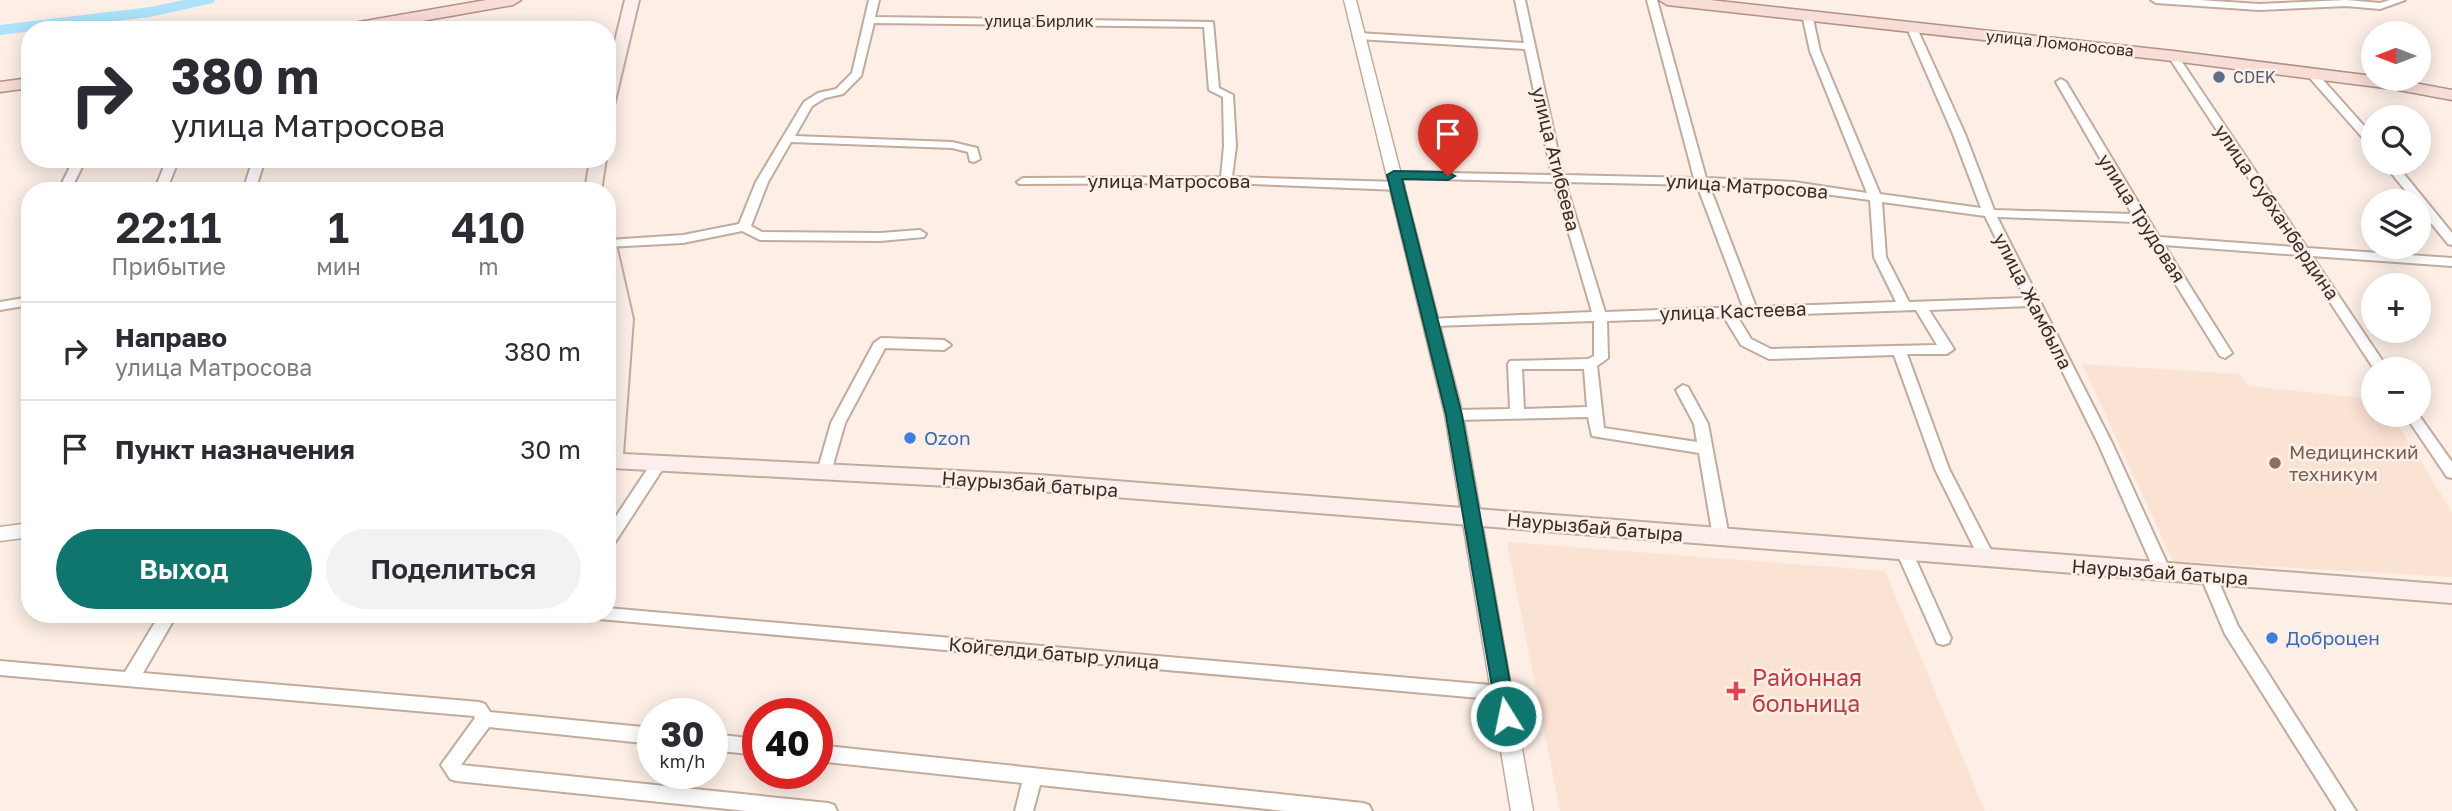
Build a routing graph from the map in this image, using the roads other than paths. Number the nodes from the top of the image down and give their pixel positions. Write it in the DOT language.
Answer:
graph roads {
  1 [pos="513,0"];
  2 [pos="632,0"];
  3 [pos="874,0"];
  4 [pos="1350,0"];
  5 [pos="1520,0"];
  6 [pos="1652,0"];
  7 [pos="1667,0"];
  8 [pos="2156,0"];
  9 [pos="2400,0"];
  10 [pos="1746,4"];
  11 [pos="1807,15"];
  12 [pos="868,20"];
  13 [pos="393,21"];
  14 [pos="1911,26"];
  15 [pos="1358,36"];
  16 [pos="1528,46"];
  17 [pos="2173,56"];
  18 [pos="616,67"];
  19 [pos="2312,74"];
  20 [pos="2062,82"];
  21 [pos="21,84"];
  22 [pos="0,87"];
  23 [pos="2452,95"];
  24 [pos="2361,129"];
  25 [pos="789,139"];
  26 [pos="974,159"];
  27 [pos="2399,175"];
  28 [pos="1558,177"];
  29 [pos="1226,180"];
  30 [pos="1396,181"];
  31 [pos="1701,181"];
  32 [pos="1023,182"];
  33 [pos="1876,199"];
  34 [pos="1989,213"];
  35 [pos="2142,218"];
  36 [pos="744,227"];
  37 [pos="920,234"];
  38 [pos="2156,241"];
  39 [pos="2452,241"];
  40 [pos="616,242"];
  41 [pos="2304,253"];
  42 [pos="2452,262"];
  43 [pos="616,278"];
  44 [pos="21,302"];
  45 [pos="2033,302"];
  46 [pos="1911,305"];
  47 [pos="0,306"];
  48 [pos="1751,310"];
  49 [pos="1728,312"];
  50 [pos="1600,316"];
  51 [pos="1433,322"];
  52 [pos="944,345"];
  53 [pos="1899,351"];
  54 [pos="2225,353"];
  55 [pos="2373,357"];
  56 [pos="1590,363"];
  57 [pos="1683,390"];
  58 [pos="616,404"];
  59 [pos="1594,412"];
  60 [pos="1517,414"];
  61 [pos="1454,415"];
  62 [pos="2420,427"];
  63 [pos="1705,449"];
  64 [pos="616,461"];
  65 [pos="659,463"];
  66 [pos="824,472"];
  67 [pos="2452,473"];
  68 [pos="1473,517"];
  69 [pos="616,529"];
  70 [pos="21,531"];
  71 [pos="0,534"];
  72 [pos="1721,537"];
  73 [pos="1904,551"];
  74 [pos="1987,558"];
  75 [pos="2163,572"];
  76 [pos="2208,575"];
  77 [pos="2452,594"];
  78 [pos="616,615"];
  79 [pos="164,623"];
  80 [pos="1943,638"];
  81 [pos="0,668"];
  82 [pos="130,679"];
  83 [pos="1502,693"];
  84 [pos="485,719"];
  85 [pos="637,734"];
  86 [pos="833,755"];
  87 [pos="1033,776"];
  88 [pos="828,811"];
  89 [pos="1024,811"];
  90 [pos="1363,811"];
  91 [pos="1522,811"];
  92 [pos="2347,811"];
  1 -- 13 [label="main road"];
  2 -- 18 [label="main road"];
  3 -- 12 [label="street"];
  4 -- 15 [label="street"];
  5 -- 16 [label="street, улица Атибеева"];
  6 -- 31 [label="street"];
  7 -- 10 [label="main road, улица Ломоносова"];
  8 -- 9 [label="street"];
  10 -- 11 [label="main road, улица Ломоносова"];
  11 -- 14 [label="main road, улица Ломоносова"];
  11 -- 33 [label="street"];
  12 -- 25 [label="street"];
  12 -- 29 [label="street, улица Бирлик"];
  14 -- 17 [label="main road, улица Ломоносова"];
  14 -- 34 [label="street, улица Жамбыла"];
  15 -- 16 [label="street"];
  15 -- 30 [label="street"];
  16 -- 28 [label="street, улица Атибеева"];
  17 -- 19 [label="main road, улица Ломоносова"];
  17 -- 41 [label="street, улица Субханбердина"];
  19 -- 23 [label="main road, улица Ломоносова"];
  19 -- 24 [label="street"];
  20 -- 35 [label="street, улица Трудовая"];
  21 -- 22 [label="main road"];
  25 -- 26 [label="street"];
  25 -- 36 [label="street"];
  27 -- 39 [label="street"];
  28 -- 30 [label="street, улица Матросова"];
  28 -- 31 [label="street, улица Матросова"];
  28 -- 50 [label="street, улица Атибеева"];
  29 -- 30 [label="street, улица Матросова"];
  29 -- 32 [label="street, улица Матросова"];
  30 -- 51 [label="street"];
  31 -- 33 [label="street, улица Матросова"];
  31 -- 48 [label="street"];
  33 -- 34 [label="street, улица Матросова"];
  33 -- 46 [label="street"];
  34 -- 35 [label="street, улица Матросова"];
  34 -- 45 [label="street, улица Жамбыла"];
  35 -- 38 [label="street, улица Трудовая"];
  36 -- 37 [label="street"];
  36 -- 40 [label="street"];
  38 -- 41 [label="street"];
  38 -- 54 [label="street, улица Трудовая"];
  41 -- 42 [label="street"];
  41 -- 55 [label="street, улица Субханбердина"];
  43 -- 58 [label="main road"];
  44 -- 47 [label="street"];
  45 -- 46 [label="street, улица Кастеева"];
  45 -- 75 [label="street, улица Жамбыла"];
  46 -- 48 [label="street, улица Кастеева"];
  46 -- 53 [label="street"];
  48 -- 49 [label="street, улица Кастеева"];
  49 -- 50 [label="street, улица Кастеева"];
  49 -- 53 [label="street"];
  50 -- 51 [label="street, улица Кастеева"];
  50 -- 56 [label="street, улица Атибеева"];
  51 -- 61 [label="street"];
  52 -- 66 [label="street"];
  53 -- 74 [label="street"];
  56 -- 59 [label="street"];
  56 -- 60 [label="street"];
  57 -- 63 [label="street"];
  59 -- 60 [label="street"];
  59 -- 63 [label="street"];
  60 -- 61 [label="street"];
  61 -- 68 [label="street"];
  62 -- 67 [label="street"];
  63 -- 72 [label="street"];
  64 -- 65 [label="main road, Наурызбай батыра"];
  65 -- 66 [label="main road, Наурызбай батыра"];
  65 -- 69 [label="street"];
  66 -- 68 [label="main road, Наурызбай батыра"];
  68 -- 72 [label="main road, Наурызбай батыра"];
  68 -- 83 [label="street"];
  70 -- 71 [label="street"];
  72 -- 73 [label="main road, Наурызбай батыра"];
  73 -- 74 [label="main road, Наурызбай батыра"];
  73 -- 80 [label="street"];
  74 -- 75 [label="main road, Наурызбай батыра"];
  75 -- 76 [label="main road, Наурызбай батыра"];
  76 -- 77 [label="main road, Наурызбай батыра"];
  76 -- 92 [label="street"];
  78 -- 83 [label="street, Койгелди батыр улица"];
  79 -- 82 [label="street"];
  81 -- 82 [label="street"];
  82 -- 84 [label="street"];
  83 -- 91 [label="street"];
  84 -- 85 [label="street"];
  84 -- 88 [label="street"];
  86 -- 87 [label="street"];
  87 -- 89 [label="street"];
  87 -- 90 [label="street"];
}
